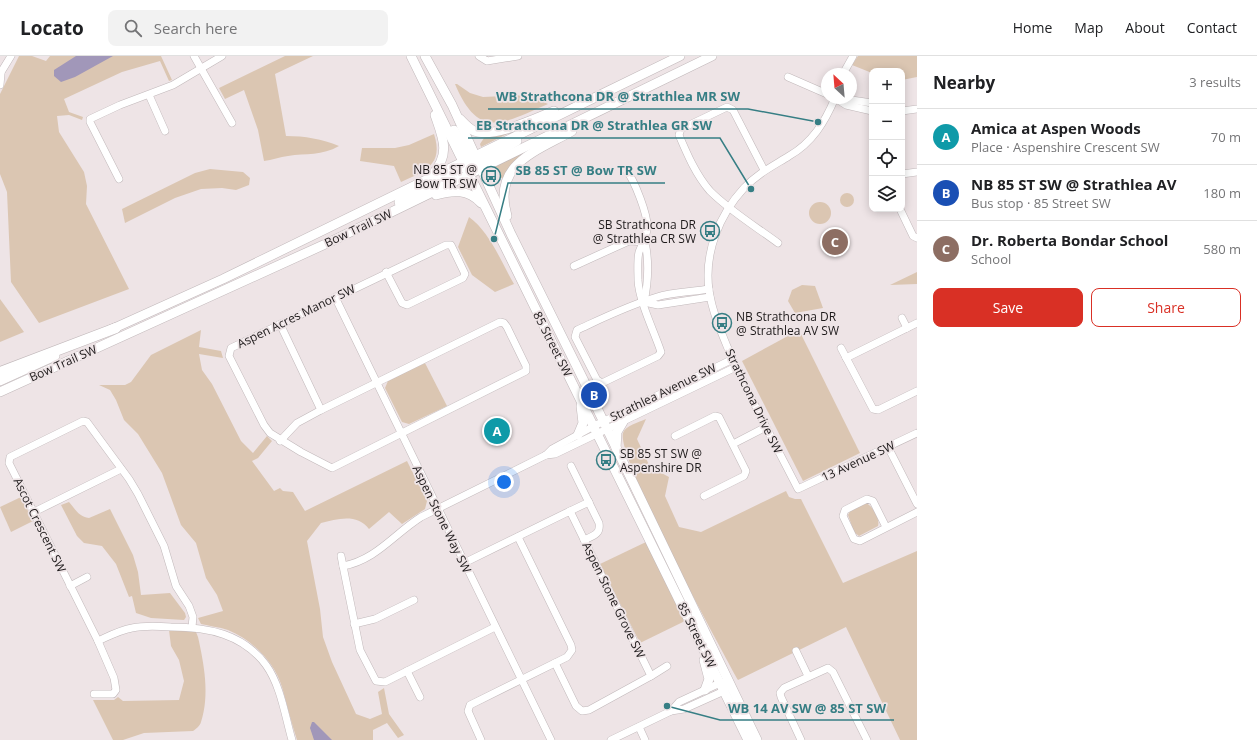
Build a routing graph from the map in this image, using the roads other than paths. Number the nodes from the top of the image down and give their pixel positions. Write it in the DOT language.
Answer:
graph roads {
  1 [pos="11,56"];
  2 [pos="194,56"];
  3 [pos="222,56"];
  4 [pos="411,56"];
  5 [pos="425,56"];
  6 [pos="479,56"];
  7 [pos="518,56"];
  8 [pos="680,56"];
  9 [pos="712,56"];
  10 [pos="853,56"];
  11 [pos="200,68"];
  12 [pos="846,68"];
  13 [pos="0,74"];
  14 [pos="420,74"];
  15 [pos="788,77"];
  16 [pos="0,85"];
  17 [pos="619,86"];
  18 [pos="821,91"];
  19 [pos="149,95"];
  20 [pos="857,101"];
  21 [pos="869,103"];
  22 [pos="833,104"];
  23 [pos="845,104"];
  24 [pos="452,105"];
  25 [pos="917,109"];
  26 [pos="869,110"];
  27 [pos="905,111"];
  28 [pos="590,116"];
  29 [pos="232,123"];
  30 [pos="165,131"];
  31 [pos="471,165"];
  32 [pos="626,170"];
  33 [pos="764,170"];
  34 [pos="917,172"];
  35 [pos="905,174"];
  36 [pos="429,178"];
  37 [pos="119,179"];
  38 [pos="485,207"];
  39 [pos="729,207"];
  40 [pos="901,212"];
  41 [pos="511,234"];
  42 [pos="917,238"];
  43 [pos="332,241"];
  44 [pos="645,242"];
  45 [pos="778,243"];
  46 [pos="304,252"];
  47 [pos="574,266"];
  48 [pos="386,272"];
  49 [pos="531,274"];
  50 [pos="709,293"];
  51 [pos="335,297"];
  52 [pos="644,302"];
  53 [pos="902,318"];
  54 [pos="917,323"];
  55 [pos="280,324"];
  56 [pos="116,328"];
  57 [pos="907,328"];
  58 [pos="841,348"];
  59 [pos="846,358"];
  60 [pos="733,359"];
  61 [pos="736,367"];
  62 [pos="0,372"];
  63 [pos="0,381"];
  64 [pos="376,383"];
  65 [pos="917,391"];
  66 [pos="0,392"];
  67 [pos="580,397"];
  68 [pos="321,410"];
  69 [pos="623,422"];
  70 [pos="766,427"];
  71 [pos="600,428"];
  72 [pos="401,433"];
  73 [pos="917,433"];
  74 [pos="578,435"];
  75 [pos="675,436"];
  76 [pos="280,441"];
  77 [pos="733,444"];
  78 [pos="888,447"];
  79 [pos="616,449"];
  80 [pos="546,455"];
  81 [pos="571,466"];
  82 [pos="121,469"];
  83 [pos="798,490"];
  84 [pos="704,496"];
  85 [pos="589,502"];
  86 [pos="917,504"];
  87 [pos="437,508"];
  88 [pos="570,511"];
  89 [pos="34,512"];
  90 [pos="917,512"];
  91 [pos="886,528"];
  92 [pos="518,537"];
  93 [pos="584,540"];
  94 [pos="341,556"];
  95 [pos="464,563"];
  96 [pos="343,566"];
  97 [pos="87,578"];
  98 [pos="70,586"];
  99 [pos="414,600"];
  100 [pos="354,624"];
  101 [pos="192,627"];
  102 [pos="495,627"];
  103 [pos="98,641"];
  104 [pos="702,646"];
  105 [pos="796,651"];
  106 [pos="555,663"];
  107 [pos="667,666"];
  108 [pos="407,671"];
  109 [pos="651,676"];
  110 [pos="808,676"];
  111 [pos="521,679"];
  112 [pos="724,686"];
  113 [pos="705,690"];
  114 [pos="94,694"];
  115 [pos="420,696"];
  116 [pos="671,711"];
  117 [pos="639,727"];
  118 [pos="292,740"];
  119 [pos="481,740"];
  120 [pos="551,740"];
  121 [pos="611,740"];
  122 [pos="645,740"];
  123 [pos="748,740"];
  124 [pos="757,740"];
  125 [pos="801,740"];
  126 [pos="867,740"];
  1 -- 13 [label="street"];
  2 -- 11 [label="street"];
  3 -- 11 [label="street"];
  4 -- 14 [label="main road, 85 Street SW"];
  5 -- 24 [label="main road, 85 Street SW"];
  6 -- 7 [label="street"];
  8 -- 17 [label="main road"];
  9 -- 28 [label="main road, Bow Trail SW"];
  10 -- 12 [label="street"];
  11 -- 19 [label="street"];
  11 -- 29 [label="street"];
  13 -- 16 [label="street"];
  14 -- 31 [label="main road, 85 Street SW"];
  14 -- 36 [label="main road"];
  15 -- 18 [label="street"];
  17 -- 24 [label="main road"];
  17 -- 31 [label="main road"];
  19 -- 30 [label="street"];
  19 -- 37 [label="street"];
  20 -- 21 [label="street"];
  22 -- 33 [label="street, Strathcona Drive SW"];
  23 -- 26 [label="street"];
  24 -- 31 [label="main road, 85 Street SW"];
  25 -- 27 [label="street"];
  28 -- 31 [label="main road, Bow Trail SW"];
  28 -- 41 [label="main road"];
  31 -- 36 [label="main road, Bow Trail SW"];
  31 -- 38 [label="main road, 85 Street SW"];
  31 -- 41 [label="main road, 85 Street SW"];
  31 -- 43 [label="main road, Bow Trail SW"];
  31 -- 46 [label="main road"];
  31 -- 49 [label="main road"];
  32 -- 44 [label="street"];
  33 -- 39 [label="street, Strathcona Drive SW"];
  33 -- 39 [label="street"];
  34 -- 35 [label="street"];
  36 -- 56 [label="main road, Bow Trail SW"];
  38 -- 43 [label="main road"];
  38 -- 67 [label="main road, 85 Street SW"];
  39 -- 45 [label="street"];
  39 -- 50 [label="street, Strathcona Drive SW"];
  40 -- 42 [label="street"];
  41 -- 49 [label="main road, 85 Street SW"];
  43 -- 46 [label="main road, Bow Trail SW"];
  44 -- 47 [label="street"];
  44 -- 52 [label="street"];
  46 -- 66 [label="main road, Bow Trail SW"];
  48 -- 48 [label="street, Aspen Acres Manor SW"];
  48 -- 51 [label="street, Aspen Acres Manor SW"];
  49 -- 71 [label="main road, 85 Street SW"];
  50 -- 52 [label="street"];
  50 -- 60 [label="street, Strathcona Drive SW"];
  51 -- 55 [label="street, Aspen Acres Manor SW"];
  51 -- 64 [label="street, Aspen Stone Way SW"];
  52 -- 52 [label="street"];
  53 -- 57 [label="street"];
  54 -- 57 [label="street"];
  55 -- 68 [label="street"];
  55 -- 76 [label="street, Aspen Acres Manor SW"];
  56 -- 62 [label="highway"];
  56 -- 63 [label="main road, Bow Trail SW"];
  57 -- 59 [label="street"];
  58 -- 59 [label="street"];
  59 -- 65 [label="street"];
  60 -- 61 [label="street, Strathcona Drive SW"];
  60 -- 71 [label="street, Strathlea Avenue SW"];
  61 -- 69 [label="street, Strathlea Avenue SW"];
  61 -- 70 [label="street, Strathcona Drive SW"];
  64 -- 68 [label="street"];
  64 -- 72 [label="street, Aspen Stone Way SW"];
  64 -- 72 [label="street"];
  67 -- 71 [label="main road, 85 Street SW"];
  67 -- 74 [label="main road"];
  68 -- 76 [label="street"];
  69 -- 71 [label="street, Strathlea Avenue SW"];
  69 -- 79 [label="main road"];
  70 -- 77 [label="street"];
  70 -- 83 [label="street, Strathcona Drive SW"];
  71 -- 74 [label="street"];
  71 -- 79 [label="main road, 85 Street SW"];
  71 -- 80 [label="street"];
  71 -- 104 [label="main road, 85 Street SW"];
  72 -- 76 [label="street, Aspen Acres Manor SW"];
  72 -- 87 [label="street, Aspen Stone Way SW"];
  73 -- 78 [label="street, 13 Avenue SW"];
  74 -- 80 [label="street"];
  75 -- 77 [label="street"];
  77 -- 84 [label="street"];
  78 -- 83 [label="street, 13 Avenue SW"];
  78 -- 86 [label="street"];
  79 -- 112 [label="main road, 85 Street SW"];
  80 -- 87 [label="street"];
  81 -- 85 [label="street"];
  82 -- 89 [label="street"];
  82 -- 89 [label="street, Ascot Crescent SW"];
  82 -- 101 [label="street, Ascot Crescent SW"];
  85 -- 88 [label="street"];
  85 -- 93 [label="street"];
  87 -- 95 [label="street, Aspen Stone Way SW"];
  87 -- 96 [label="street"];
  88 -- 92 [label="street"];
  88 -- 93 [label="street, Aspen Stone Grove SW"];
  89 -- 98 [label="street, Ascot Crescent SW"];
  90 -- 91 [label="street"];
  91 -- 91 [label="street"];
  92 -- 95 [label="street"];
  92 -- 106 [label="street"];
  93 -- 109 [label="street, Aspen Stone Grove SW"];
  94 -- 96 [label="street"];
  95 -- 102 [label="street, Aspen Stone Way SW"];
  96 -- 100 [label="street"];
  97 -- 98 [label="street"];
  98 -- 103 [label="street, Ascot Crescent SW"];
  99 -- 100 [label="street"];
  100 -- 108 [label="street"];
  101 -- 103 [label="street"];
  101 -- 118 [label="street"];
  102 -- 108 [label="street"];
  102 -- 111 [label="street, Aspen Stone Way SW"];
  103 -- 114 [label="street, Ascot Crescent SW"];
  104 -- 112 [label="main road, 85 Street SW"];
  104 -- 113 [label="main road"];
  105 -- 110 [label="street"];
  106 -- 109 [label="street"];
  106 -- 111 [label="street"];
  107 -- 109 [label="street"];
  108 -- 115 [label="street"];
  110 -- 125 [label="street"];
  110 -- 126 [label="street"];
  111 -- 119 [label="street"];
  111 -- 120 [label="street, Aspen Stone Way SW"];
  112 -- 113 [label="street"];
  112 -- 116 [label="street"];
  112 -- 123 [label="main road, 85 Street SW"];
  112 -- 124 [label="main road, 85 Street SW"];
  113 -- 116 [label="street"];
  116 -- 117 [label="street"];
  117 -- 121 [label="street"];
  117 -- 122 [label="street"];
}
